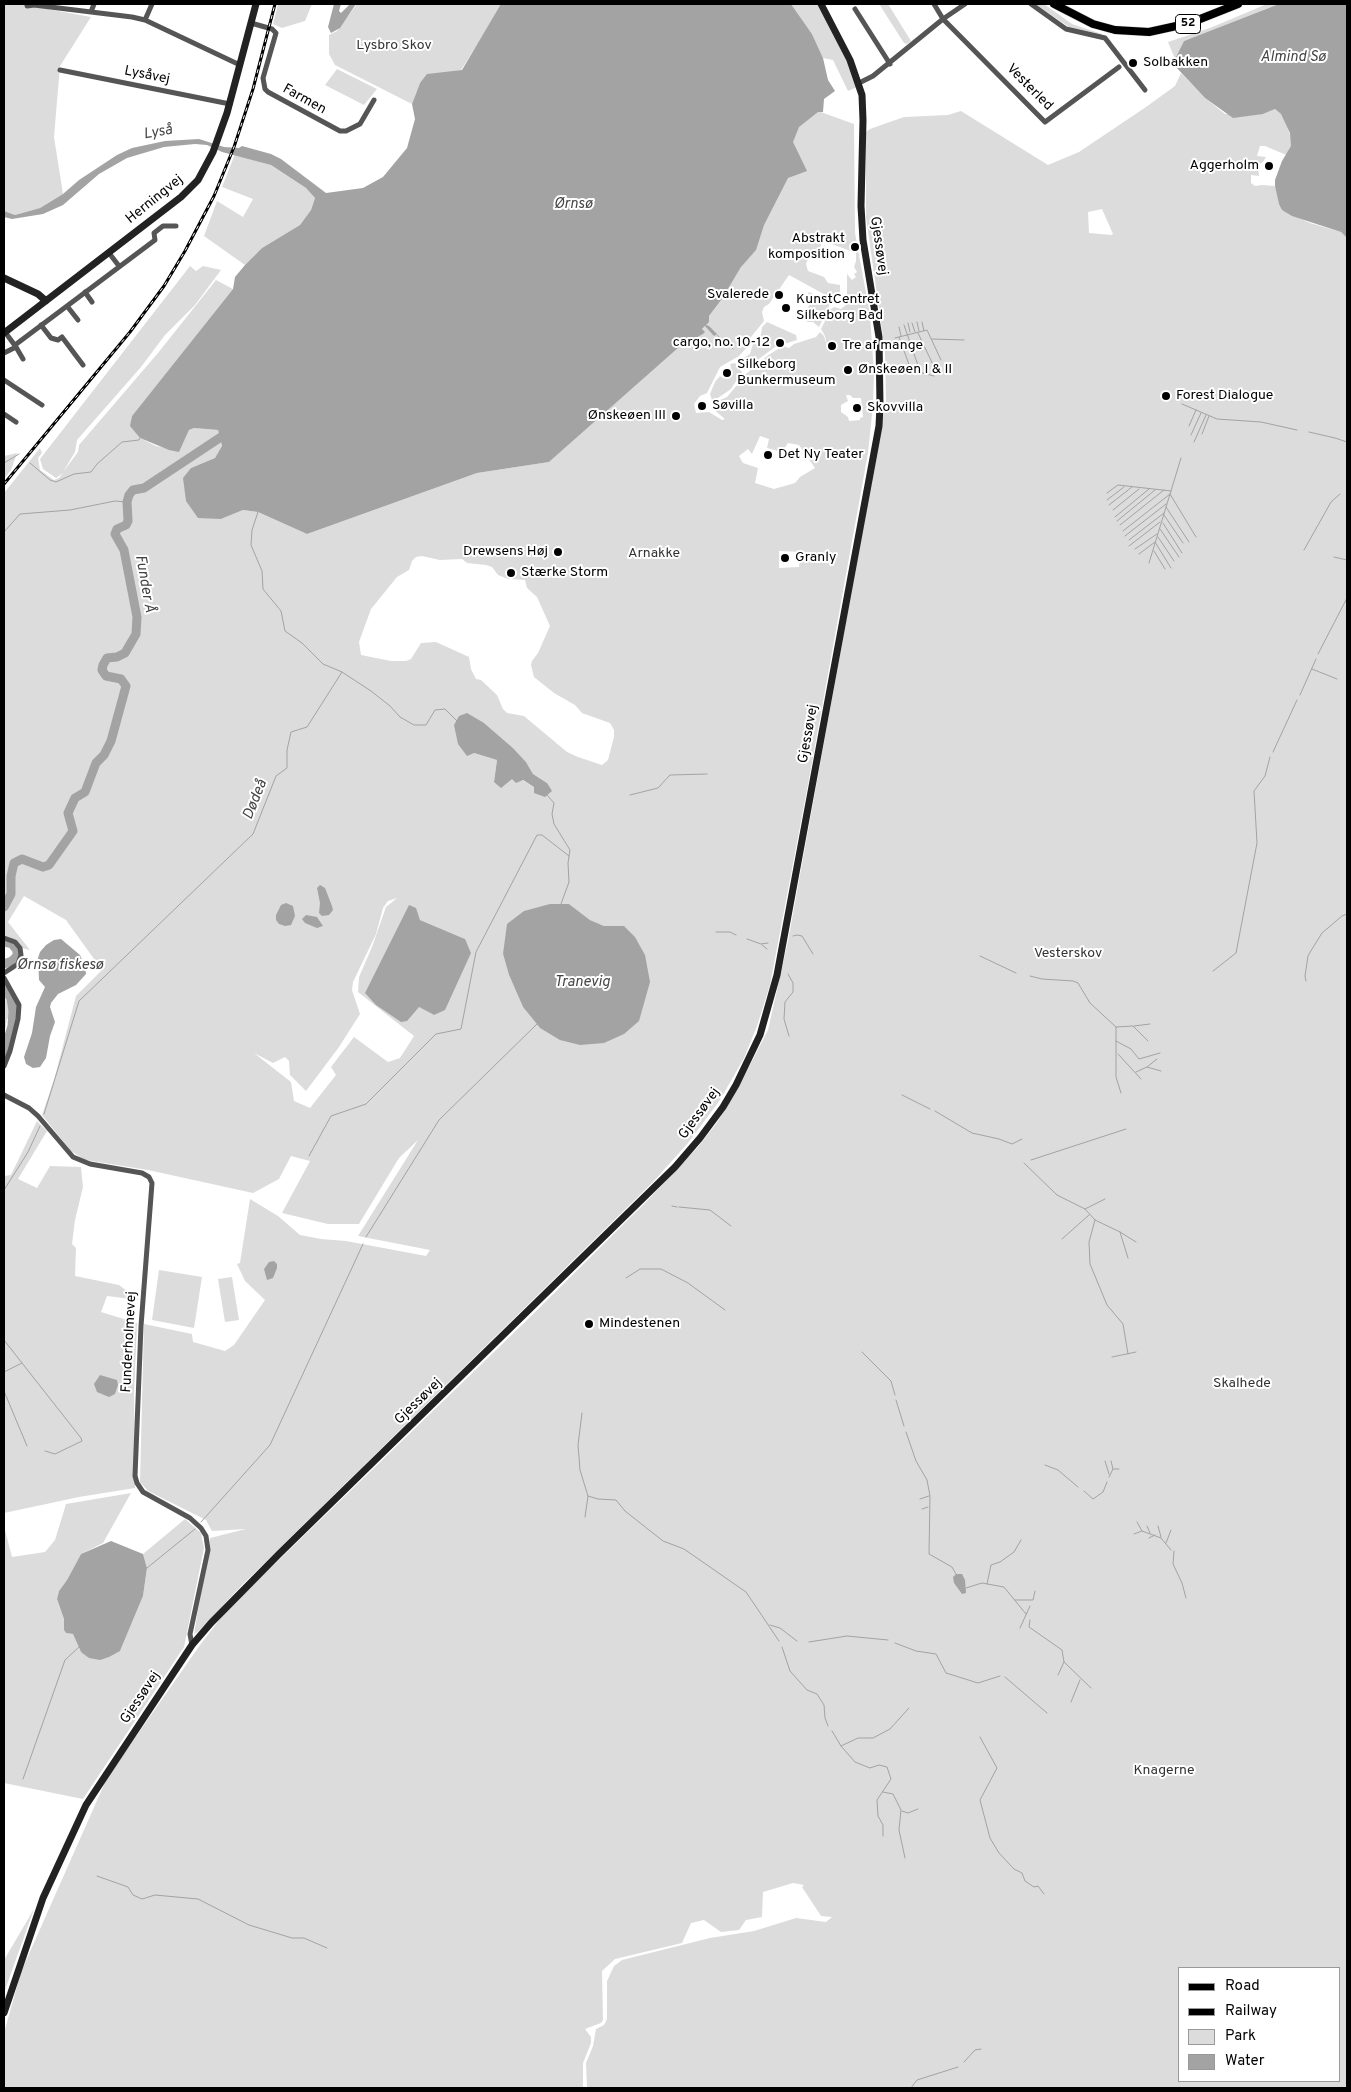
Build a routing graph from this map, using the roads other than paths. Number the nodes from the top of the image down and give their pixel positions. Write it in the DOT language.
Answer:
graph roads {
  1 [pos="34,4"];
  2 [pos="94,4"];
  3 [pos="152,4"];
  4 [pos="256,4"];
  5 [pos="821,4"];
  6 [pos="934,4"];
  7 [pos="965,4"];
  8 [pos="1031,4"];
  9 [pos="1054,4"];
  10 [pos="1238,4"];
  11 [pos="27,6"];
  12 [pos="856,9"];
  13 [pos="92,12"];
  14 [pos="944,19"];
  15 [pos="146,20"];
  16 [pos="251,23"];
  17 [pos="890,64"];
  18 [pos="240,65"];
  19 [pos="1120,68"];
  20 [pos="60,70"];
  21 [pos="859,83"];
  22 [pos="1145,90"];
  23 [pos="374,100"];
  24 [pos="230,104"];
  25 [pos="176,226"];
  26 [pos="110,253"];
  27 [pos="119,266"];
  28 [pos="4,278"];
  29 [pos="85,292"];
  30 [pos="46,301"];
  31 [pos="92,302"];
  32 [pos="67,306"];
  33 [pos="78,320"];
  34 [pos="41,325"];
  35 [pos="4,333"];
  36 [pos="15,346"];
  37 [pos="4,353"];
  38 [pos="23,359"];
  39 [pos="83,365"];
  40 [pos="4,380"];
  41 [pos="42,405"];
  42 [pos="4,414"];
  43 [pos="16,422"];
  44 [pos="4,938"];
  45 [pos="4,973"];
  46 [pos="4,978"];
  47 [pos="4,1066"];
  48 [pos="4,1095"];
  49 [pos="192,1645"];
  50 [pos="4,2014"];
  1 -- 11 [label="street"];
  1 -- 13 [label="street"];
  2 -- 13 [label="street"];
  3 -- 15 [label="street"];
  4 -- 16 [label="street, Herningvej"];
  5 -- 21 [label="street, Gjessøvej"];
  6 -- 14 [label="street, Vesterled"];
  7 -- 14 [label="street"];
  8 -- 22 [label="street"];
  9 -- 10 [label="main road, 52"];
  12 -- 17 [label="street"];
  13 -- 15 [label="street"];
  14 -- 17 [label="street"];
  14 -- 19 [label="street, Vesterled"];
  15 -- 18 [label="street"];
  16 -- 18 [label="street, Herningvej"];
  16 -- 23 [label="street, Farmen"];
  17 -- 21 [label="street"];
  18 -- 24 [label="street, Herningvej"];
  20 -- 24 [label="street, Lysåvej"];
  21 -- 49 [label="street, Gjessøvej"];
  24 -- 26 [label="street, Herningvej"];
  25 -- 27 [label="street"];
  26 -- 27 [label="street"];
  26 -- 30 [label="street, Herningvej"];
  27 -- 29 [label="street"];
  28 -- 30 [label="street"];
  29 -- 31 [label="street"];
  29 -- 32 [label="street"];
  30 -- 35 [label="street, Herningvej"];
  32 -- 33 [label="street"];
  32 -- 34 [label="street"];
  34 -- 36 [label="street"];
  34 -- 39 [label="street"];
  35 -- 36 [label="street"];
  36 -- 37 [label="street"];
  36 -- 38 [label="street"];
  40 -- 41 [label="street"];
  42 -- 43 [label="street"];
  44 -- 45 [label="street"];
  46 -- 47 [label="street"];
  48 -- 49 [label="street, Funderholmevej"];
  49 -- 50 [label="street, Gjessøvej"];
}
